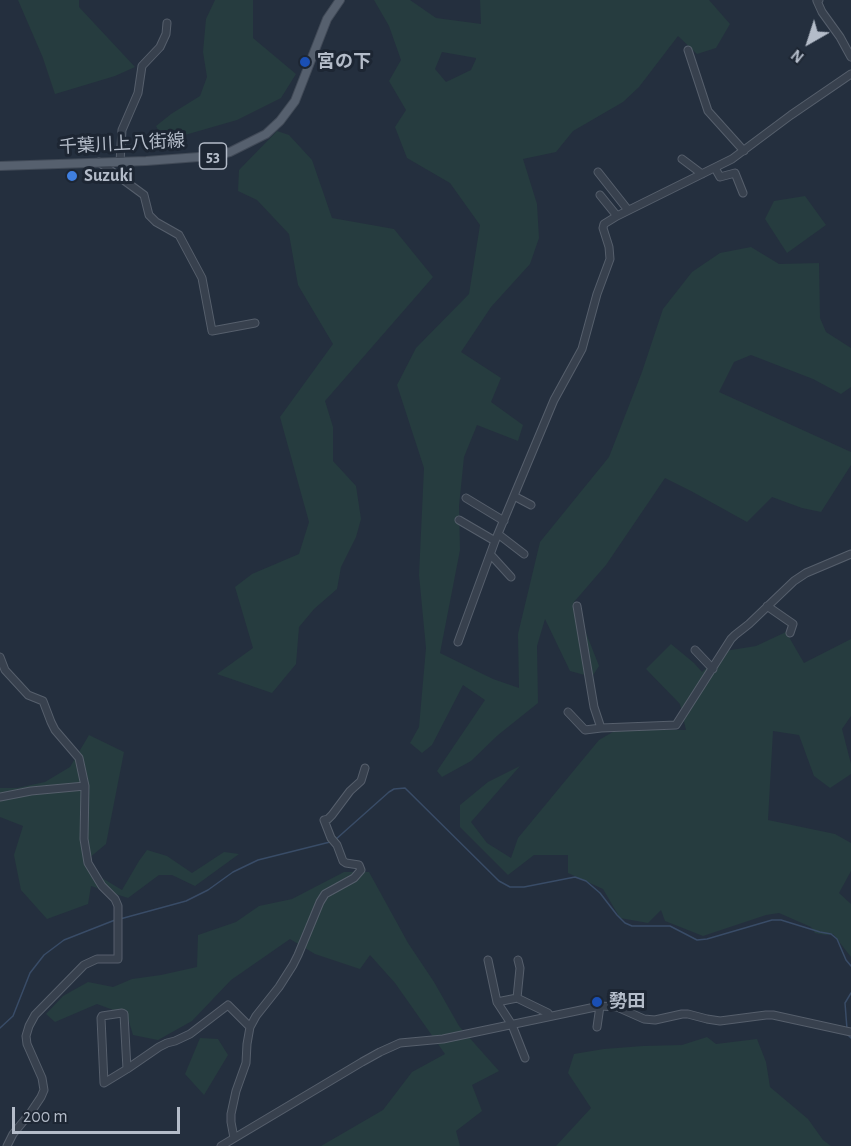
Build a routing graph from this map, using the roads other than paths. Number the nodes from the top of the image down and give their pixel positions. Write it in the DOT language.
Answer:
graph roads {
  1 [pos="340,0"];
  2 [pos="819,0"];
  3 [pos="167,22"];
  4 [pos="688,50"];
  5 [pos="851,57"];
  6 [pos="851,74"];
  7 [pos="744,151"];
  8 [pos="682,159"];
  9 [pos="99,162"];
  10 [pos="120,162"];
  11 [pos="0,166"];
  12 [pos="714,168"];
  13 [pos="598,172"];
  14 [pos="702,174"];
  15 [pos="743,193"];
  16 [pos="600,195"];
  17 [pos="628,210"];
  18 [pos="617,216"];
  19 [pos="255,323"];
  20 [pos="514,496"];
  21 [pos="466,498"];
  22 [pos="531,505"];
  23 [pos="459,520"];
  24 [pos="504,521"];
  25 [pos="497,538"];
  26 [pos="524,554"];
  27 [pos="851,554"];
  28 [pos="491,555"];
  29 [pos="511,577"];
  30 [pos="577,606"];
  31 [pos="767,606"];
  32 [pos="790,633"];
  33 [pos="458,642"];
  34 [pos="694,650"];
  35 [pos="0,657"];
  36 [pos="712,669"];
  37 [pos="568,712"];
  38 [pos="601,728"];
  39 [pos="364,768"];
  40 [pos="85,786"];
  41 [pos="0,797"];
  42 [pos="488,960"];
  43 [pos="518,960"];
  44 [pos="517,998"];
  45 [pos="497,1002"];
  46 [pos="600,1006"];
  47 [pos="550,1016"];
  48 [pos="512,1025"];
  49 [pos="250,1027"];
  50 [pos="597,1027"];
  51 [pos="851,1032"];
  52 [pos="525,1058"];
  53 [pos="127,1069"];
  54 [pos="234,1138"];
  55 [pos="5,1144"];
  56 [pos="221,1146"];
  1 -- 10 [label="main road, 千葉川上八街線 / 53"];
  2 -- 5 [label="street"];
  3 -- 10 [label="street"];
  4 -- 7 [label="street"];
  6 -- 7 [label="street"];
  7 -- 12 [label="street"];
  8 -- 14 [label="street"];
  9 -- 10 [label="main road, 千葉川上八街線 / 53"];
  9 -- 11 [label="main road, 千葉川上八街線 / 53"];
  9 -- 19 [label="street"];
  12 -- 14 [label="street"];
  12 -- 15 [label="street"];
  13 -- 17 [label="street"];
  14 -- 17 [label="street"];
  16 -- 18 [label="street"];
  17 -- 18 [label="street"];
  18 -- 20 [label="street"];
  20 -- 22 [label="street"];
  20 -- 24 [label="street"];
  21 -- 24 [label="street"];
  23 -- 25 [label="street"];
  24 -- 25 [label="street"];
  25 -- 26 [label="street"];
  25 -- 28 [label="street"];
  27 -- 31 [label="street"];
  28 -- 29 [label="street"];
  28 -- 33 [label="street"];
  30 -- 38 [label="street"];
  31 -- 32 [label="street"];
  31 -- 36 [label="street"];
  34 -- 36 [label="street"];
  35 -- 40 [label="street"];
  36 -- 38 [label="street"];
  37 -- 38 [label="street"];
  39 -- 49 [label="street"];
  40 -- 41 [label="street"];
  40 -- 55 [label="street"];
  42 -- 45 [label="street"];
  43 -- 44 [label="street"];
  44 -- 45 [label="street"];
  44 -- 47 [label="street"];
  45 -- 48 [label="street"];
  46 -- 47 [label="street"];
  46 -- 50 [label="street"];
  46 -- 51 [label="street"];
  47 -- 48 [label="street"];
  48 -- 52 [label="street"];
  48 -- 54 [label="street"];
  49 -- 53 [label="street"];
  49 -- 54 [label="street"];
  53 -- 53 [label="street"];
  54 -- 56 [label="street"];
}
